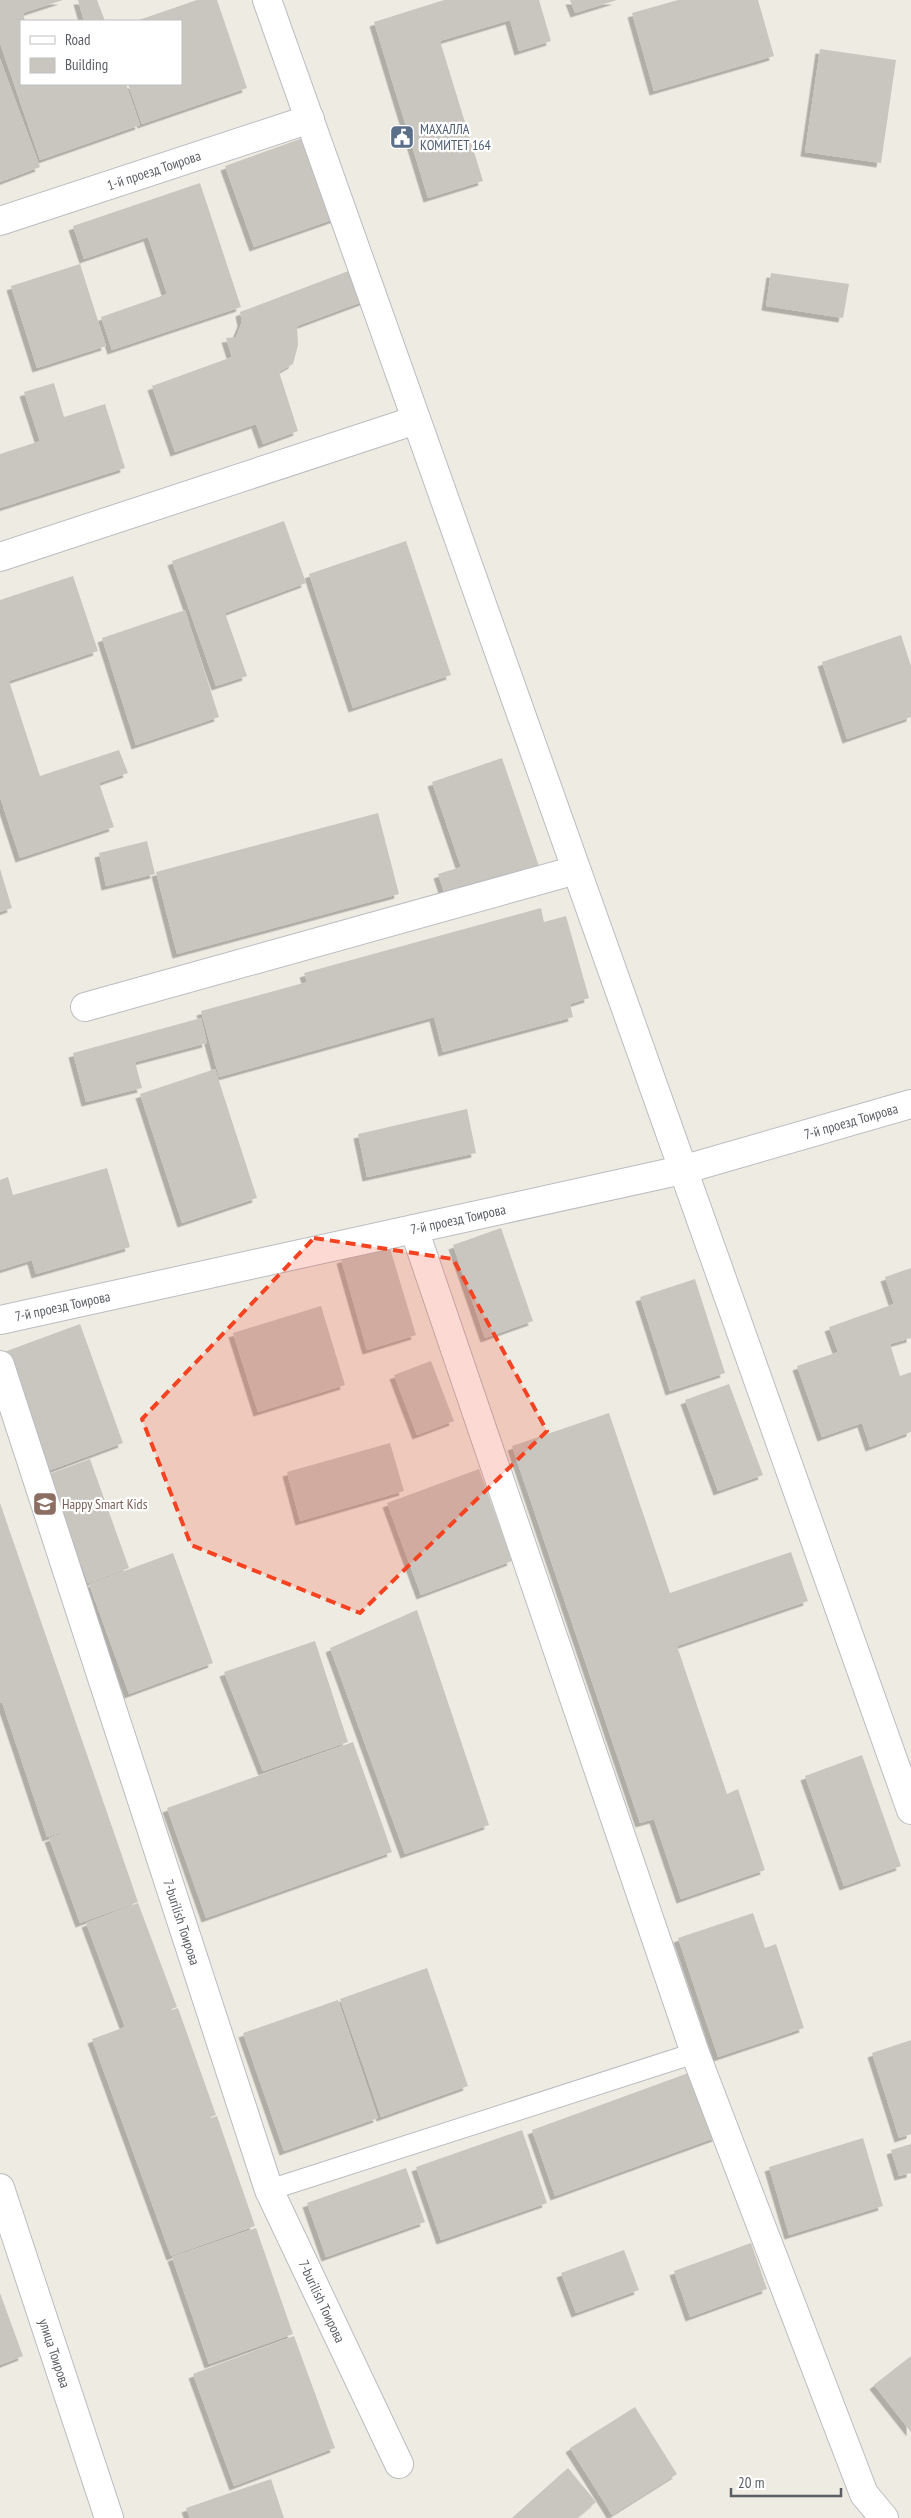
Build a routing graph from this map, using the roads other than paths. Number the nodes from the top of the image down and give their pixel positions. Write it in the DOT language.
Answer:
graph roads {
  1 [pos="267,0"];
  2 [pos="310,119"];
  3 [pos="0,221"];
  4 [pos="416,420"];
  5 [pos="0,557"];
  6 [pos="576,870"];
  7 [pos="85,1007"];
  8 [pos="911,1104"];
  9 [pos="682,1170"];
  10 [pos="414,1229"];
  11 [pos="0,1320"];
  12 [pos="0,1366"];
  13 [pos="911,1810"];
  14 [pos="695,2053"];
  15 [pos="0,2188"];
  16 [pos="270,2190"];
  17 [pos="399,2464"];
  18 [pos="109,2518"];
  19 [pos="884,2518"];
  1 -- 2 [label="street"];
  2 -- 3 [label="street, 1-й проезд Тоирова"];
  2 -- 4 [label="street"];
  4 -- 5 [label="street"];
  4 -- 6 [label="street"];
  6 -- 7 [label="street"];
  6 -- 9 [label="street"];
  8 -- 9 [label="street, 7-й проезд Тоирова"];
  9 -- 10 [label="street, 7-й проезд Тоирова"];
  9 -- 13 [label="street"];
  10 -- 11 [label="street, 7-й проезд Тоирова"];
  10 -- 14 [label="street"];
  12 -- 16 [label="street, 7-burilish Тоирова"];
  14 -- 16 [label="lane"];
  14 -- 19 [label="street"];
  15 -- 18 [label="street, улица Тоирова"];
  16 -- 17 [label="street, 7-burilish Тоирова"];
}
